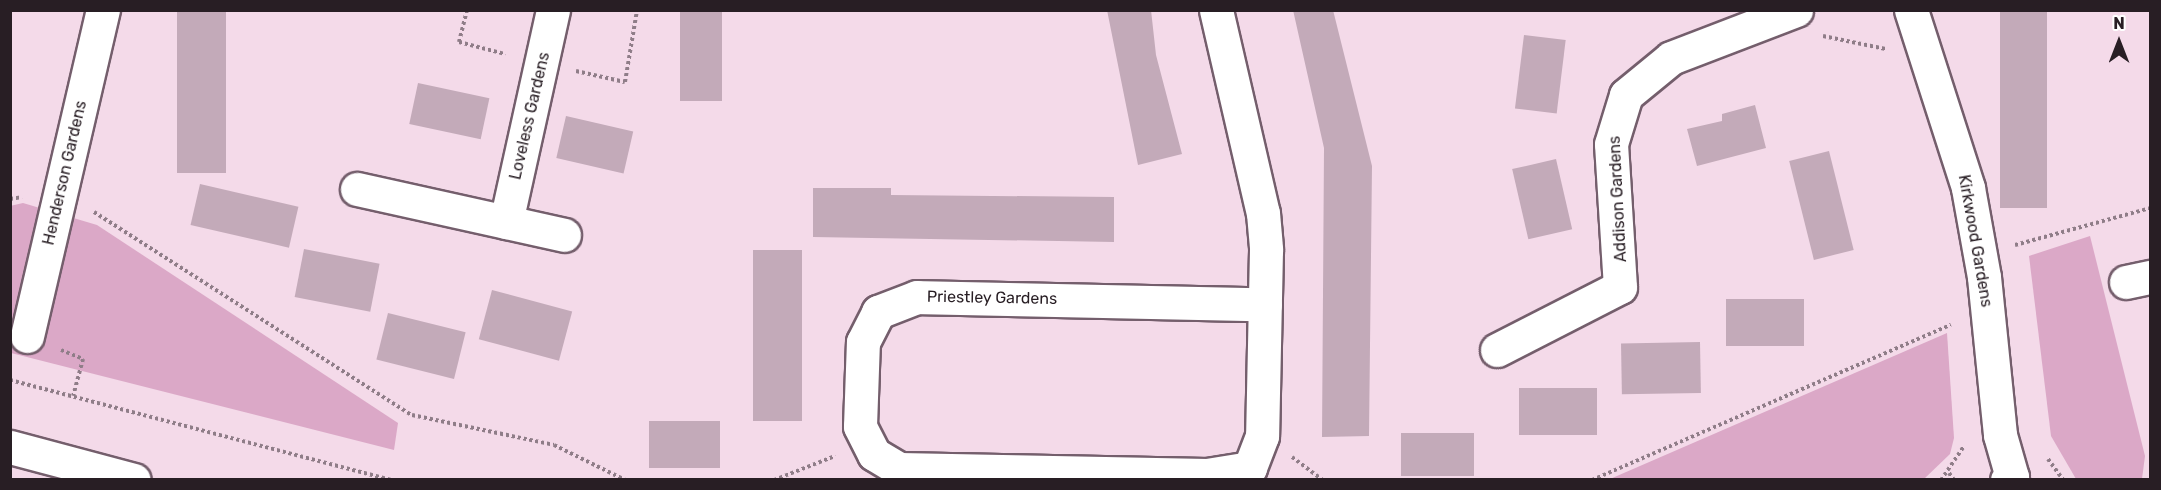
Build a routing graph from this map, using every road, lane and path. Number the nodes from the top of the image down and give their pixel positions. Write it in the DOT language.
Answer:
graph roads {
  1 [pos="103,10"];
  2 [pos="553,10"];
  3 [pos="1216,10"];
  4 [pos="1796,10"];
  5 [pos="1911,10"];
  6 [pos="1819,35"];
  7 [pos="1931,58"];
  8 [pos="357,189"];
  9 [pos="61,191"];
  10 [pos="10,199"];
  11 [pos="2151,208"];
  12 [pos="506,222"];
  13 [pos="564,235"];
  14 [pos="1980,255"];
  15 [pos="1265,304"];
  16 [pos="1988,310"];
  17 [pos="27,336"];
  18 [pos="1497,350"];
  19 [pos="10,380"];
  20 [pos="73,396"];
  21 [pos="1967,436"];
  22 [pos="868,443"];
  23 [pos="10,447"];
  24 [pos="1949,473"];
  25 [pos="2009,478"];
  26 [pos="134,480"];
  27 [pos="391,480"];
  28 [pos="625,480"];
  29 [pos="774,480"];
  30 [pos="1592,480"];
  31 [pos="1941,480"];
  32 [pos="1954,480"];
  1 -- 9 [label="main road, Henderson Gardens"];
  2 -- 12 [label="main road, Loveless Gardens"];
  3 -- 15 [label="main road"];
  4 -- 18 [label="main road, Addison Gardens"];
  5 -- 7 [label="main road, Kirkwood Gardens"];
  6 -- 7 [label="path"];
  7 -- 14 [label="main road, Kirkwood Gardens"];
  8 -- 12 [label="main road"];
  9 -- 10 [label="path"];
  9 -- 17 [label="main road, Henderson Gardens"];
  9 -- 28 [label="path"];
  11 -- 14 [label="path"];
  12 -- 13 [label="main road"];
  14 -- 16 [label="main road, Kirkwood Gardens"];
  15 -- 22 [label="main road, Priestley Gardens"];
  15 -- 22 [label="main road"];
  16 -- 25 [label="main road, Kirkwood Gardens"];
  16 -- 30 [label="path"];
  17 -- 20 [label="path"];
  19 -- 20 [label="path"];
  20 -- 27 [label="path"];
  21 -- 24 [label="path"];
  22 -- 29 [label="path"];
  23 -- 26 [label="main road"];
  24 -- 31 [label="path"];
  24 -- 32 [label="path"];
}
